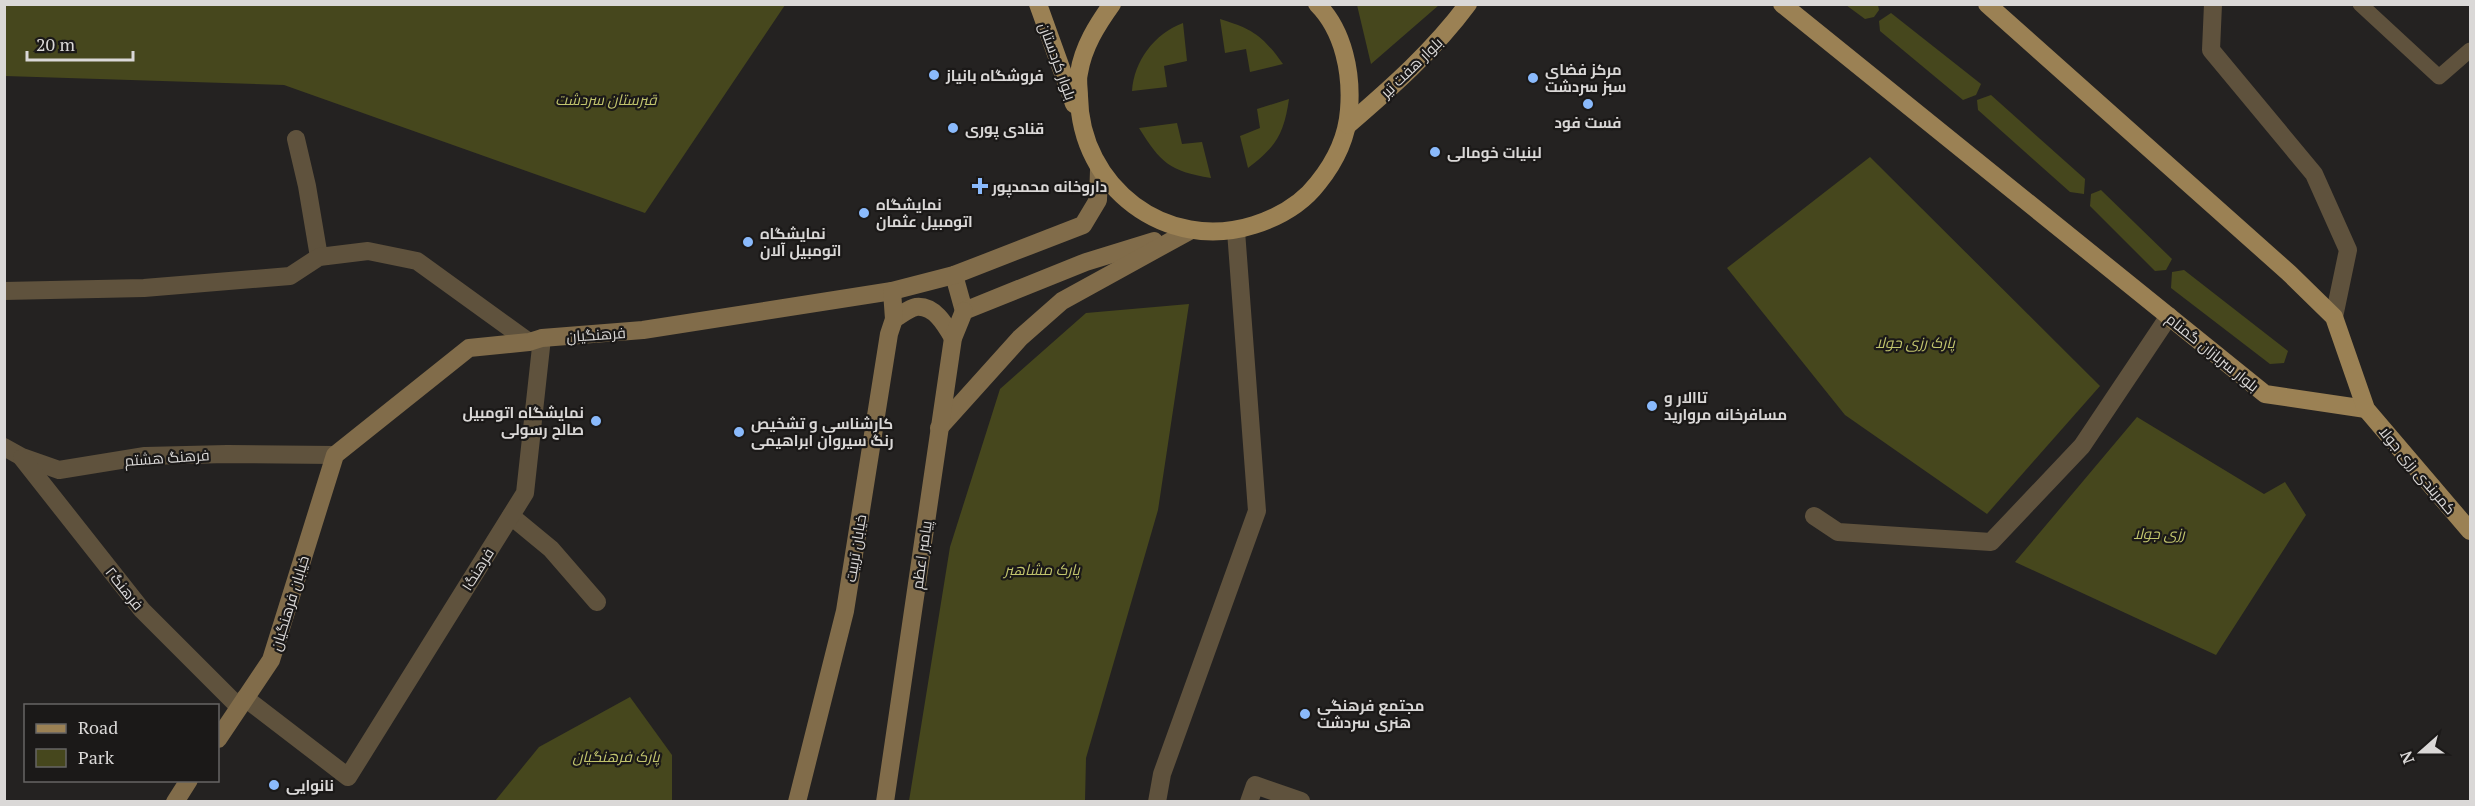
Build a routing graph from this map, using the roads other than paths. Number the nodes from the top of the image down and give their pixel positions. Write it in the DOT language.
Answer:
graph roads {
  1 [pos="1038,4"];
  2 [pos="1112,4"];
  3 [pos="1317,4"];
  4 [pos="1468,4"];
  5 [pos="1782,4"];
  6 [pos="1987,4"];
  7 [pos="2213,4"];
  8 [pos="2360,4"];
  9 [pos="2470,50"];
  10 [pos="1079,117"];
  11 [pos="1348,125"];
  12 [pos="296,139"];
  13 [pos="1099,170"];
  14 [pos="1191,230"];
  15 [pos="1236,231"];
  16 [pos="319,257"];
  17 [pos="954,275"];
  18 [pos="4,291"];
  19 [pos="892,291"];
  20 [pos="964,311"];
  21 [pos="2169,316"];
  22 [pos="2334,317"];
  23 [pos="894,319"];
  24 [pos="952,338"];
  25 [pos="536,340"];
  26 [pos="2366,409"];
  27 [pos="939,428"];
  28 [pos="4,447"];
  29 [pos="335,455"];
  30 [pos="22,458"];
  31 [pos="511,516"];
  32 [pos="1814,516"];
  33 [pos="2470,531"];
  34 [pos="597,602"];
  35 [pos="242,702"];
  36 [pos="219,737"];
  37 [pos="348,777"];
  38 [pos="188,782"];
  39 [pos="175,801"];
  40 [pos="797,801"];
  41 [pos="885,801"];
  42 [pos="1157,801"];
  43 [pos="1249,801"];
  44 [pos="1301,801"];
  1 -- 10 [label="main road, بلوار کردستان"];
  2 -- 10 [label="main road"];
  3 -- 11 [label="main road"];
  4 -- 11 [label="main road, بلوار هفت تیر"];
  5 -- 21 [label="main road, بلوار سربازان گمنام"];
  6 -- 22 [label="main road"];
  7 -- 22 [label="street"];
  8 -- 9 [label="lane"];
  10 -- 13 [label="main road"];
  11 -- 15 [label="main road"];
  12 -- 16 [label="street"];
  13 -- 14 [label="main road"];
  13 -- 17 [label="main road, فرهنگیان"];
  14 -- 15 [label="main road"];
  14 -- 20 [label="main road"];
  14 -- 27 [label="main road"];
  15 -- 42 [label="street"];
  16 -- 18 [label="street"];
  16 -- 25 [label="street"];
  17 -- 19 [label="main road, فرهنگیان"];
  17 -- 20 [label="main road"];
  19 -- 23 [label="main road, خیابان تربیت"];
  19 -- 25 [label="main road, فرهنگیان"];
  20 -- 24 [label="main road, پیامبر اعظم"];
  21 -- 26 [label="main road, بلوار سربازان گمنام"];
  21 -- 32 [label="street"];
  22 -- 26 [label="main road"];
  23 -- 24 [label="main road"];
  23 -- 40 [label="main road, خیابان تربیت"];
  24 -- 27 [label="main road, پیامبر اعظم"];
  25 -- 29 [label="main road, فرهنگیان"];
  25 -- 31 [label="street, فرهنگ۱"];
  26 -- 33 [label="main road, کمربندی رزی جولا"];
  27 -- 41 [label="main road, پیامبر اعظم"];
  28 -- 30 [label="street, فرهنگ هشتم"];
  29 -- 30 [label="street, فرهنگ هشتم"];
  29 -- 35 [label="main road, خیابان فرهنگیان"];
  30 -- 35 [label="street, فرهنگ۲"];
  31 -- 34 [label="street"];
  31 -- 37 [label="street, فرهنگ۱"];
  35 -- 36 [label="main road, خیابان فرهنگیان"];
  35 -- 37 [label="street, فرهنگ۲"];
  38 -- 39 [label="main road"];
  43 -- 44 [label="street"];
}
